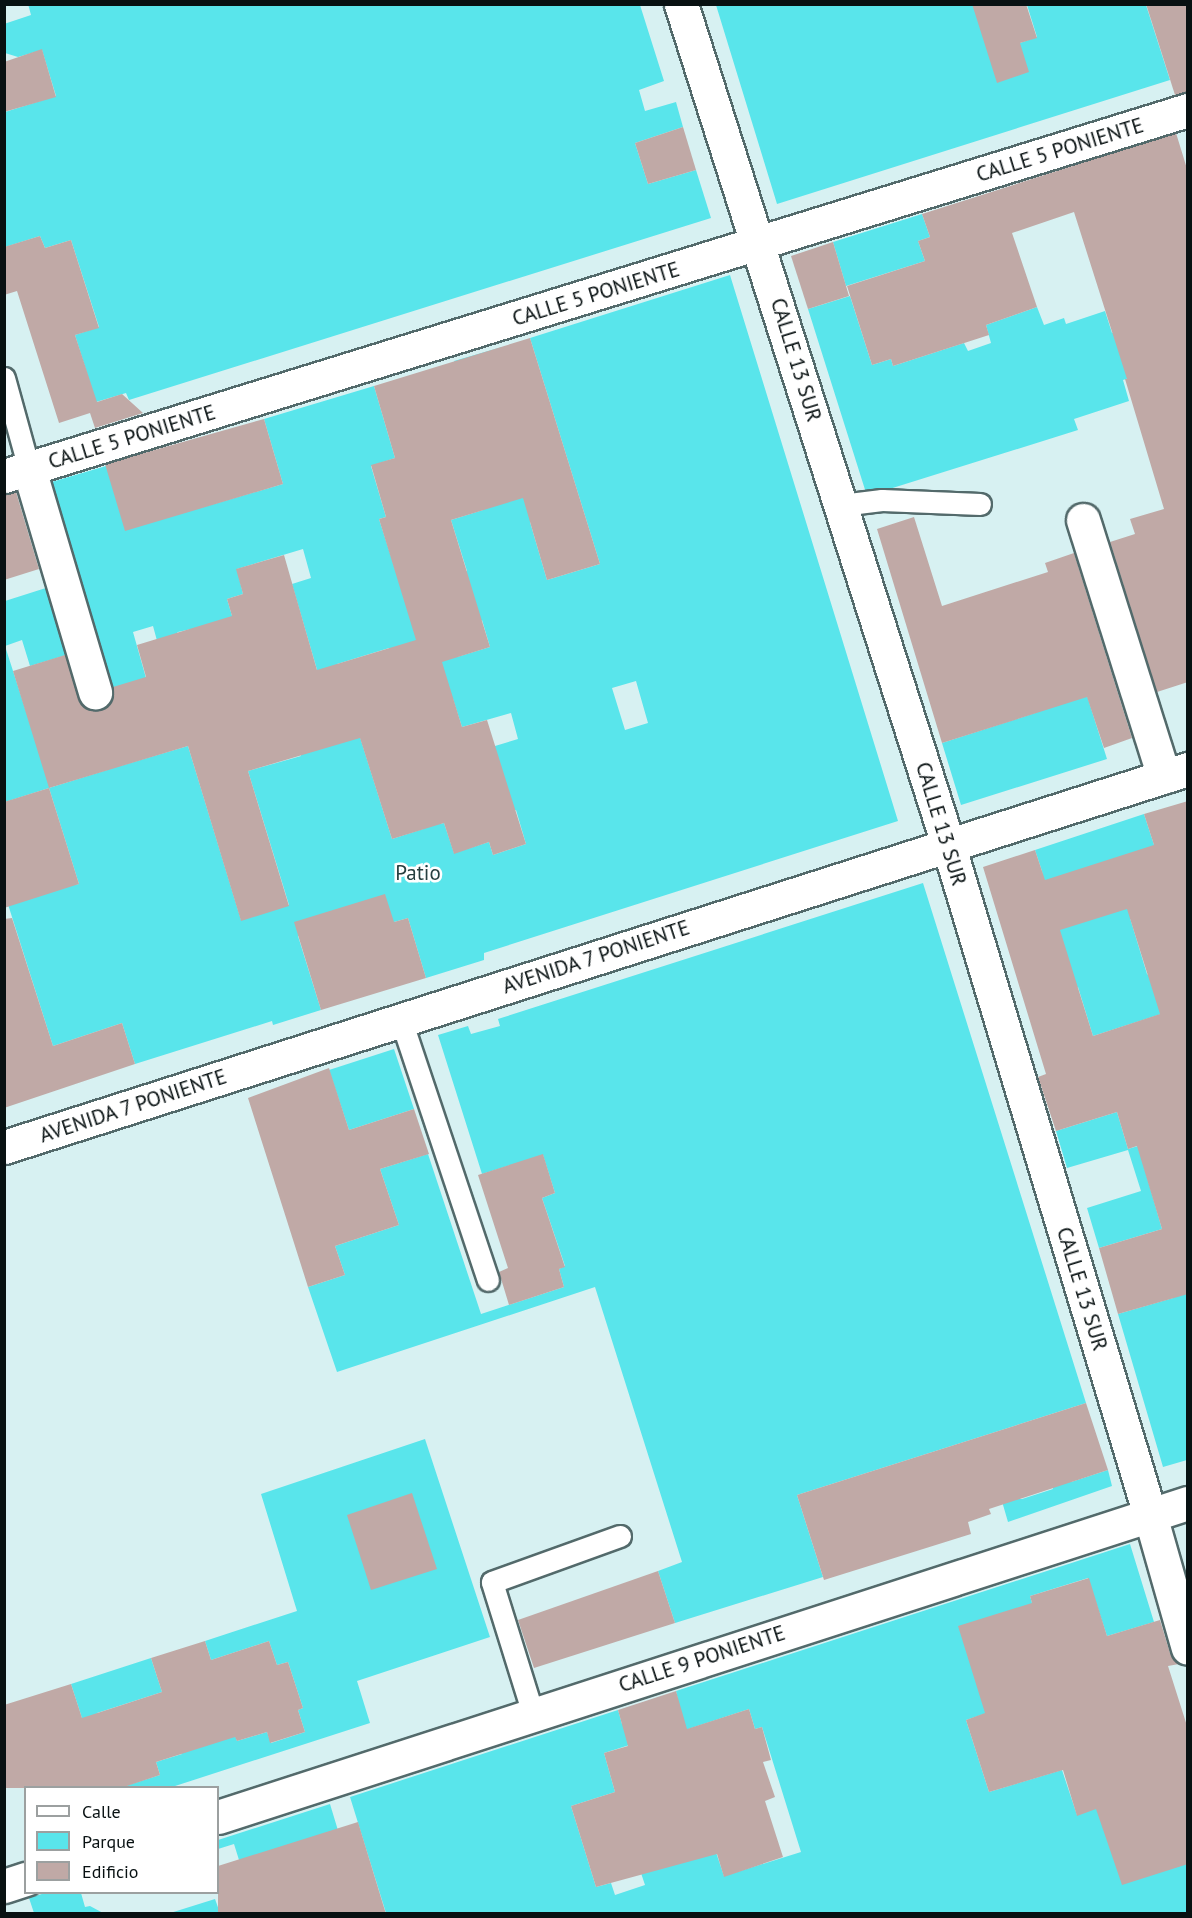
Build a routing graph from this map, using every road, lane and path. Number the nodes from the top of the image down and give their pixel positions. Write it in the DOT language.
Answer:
graph roads {
  1 [pos="681,4"];
  2 [pos="1188,110"];
  3 [pos="760,244"];
  4 [pos="4,378"];
  5 [pos="17,472"];
  6 [pos="980,504"];
  7 [pos="841,505"];
  8 [pos="1083,520"];
  9 [pos="95,692"];
  10 [pos="1176,773"];
  11 [pos="948,844"];
  12 [pos="401,1020"];
  13 [pos="4,1147"];
  14 [pos="488,1280"];
  15 [pos="1188,1503"];
  16 [pos="1150,1515"];
  17 [pos="620,1536"];
  18 [pos="1188,1648"];
  19 [pos="533,1714"];
  20 [pos="219,1817"];
  21 [pos="24,1880"];
  22 [pos="4,1886"];
  1 -- 3 [label="street, CALLE 13 SUR"];
  2 -- 3 [label="street, CALLE 5 PONIENTE"];
  3 -- 5 [label="street, CALLE 5 PONIENTE"];
  3 -- 7 [label="street, CALLE 13 SUR"];
  4 -- 5 [label="lane"];
  5 -- 9 [label="street"];
  6 -- 7 [label="lane"];
  7 -- 11 [label="street, CALLE 13 SUR"];
  8 -- 10 [label="street"];
  10 -- 11 [label="street, AVENIDA 7 PONIENTE"];
  11 -- 12 [label="street, AVENIDA 7 PONIENTE"];
  11 -- 16 [label="street, CALLE 13 SUR"];
  12 -- 13 [label="street, AVENIDA 7 PONIENTE"];
  12 -- 14 [label="lane"];
  15 -- 16 [label="street, CALLE 9 PONIENTE"];
  16 -- 18 [label="street, CALLE 13 SUR"];
  16 -- 19 [label="street, CALLE 9 PONIENTE"];
  17 -- 19 [label="lane"];
  19 -- 20 [label="street, CALLE 9 PONIENTE"];
  21 -- 22 [label="street"];
}
